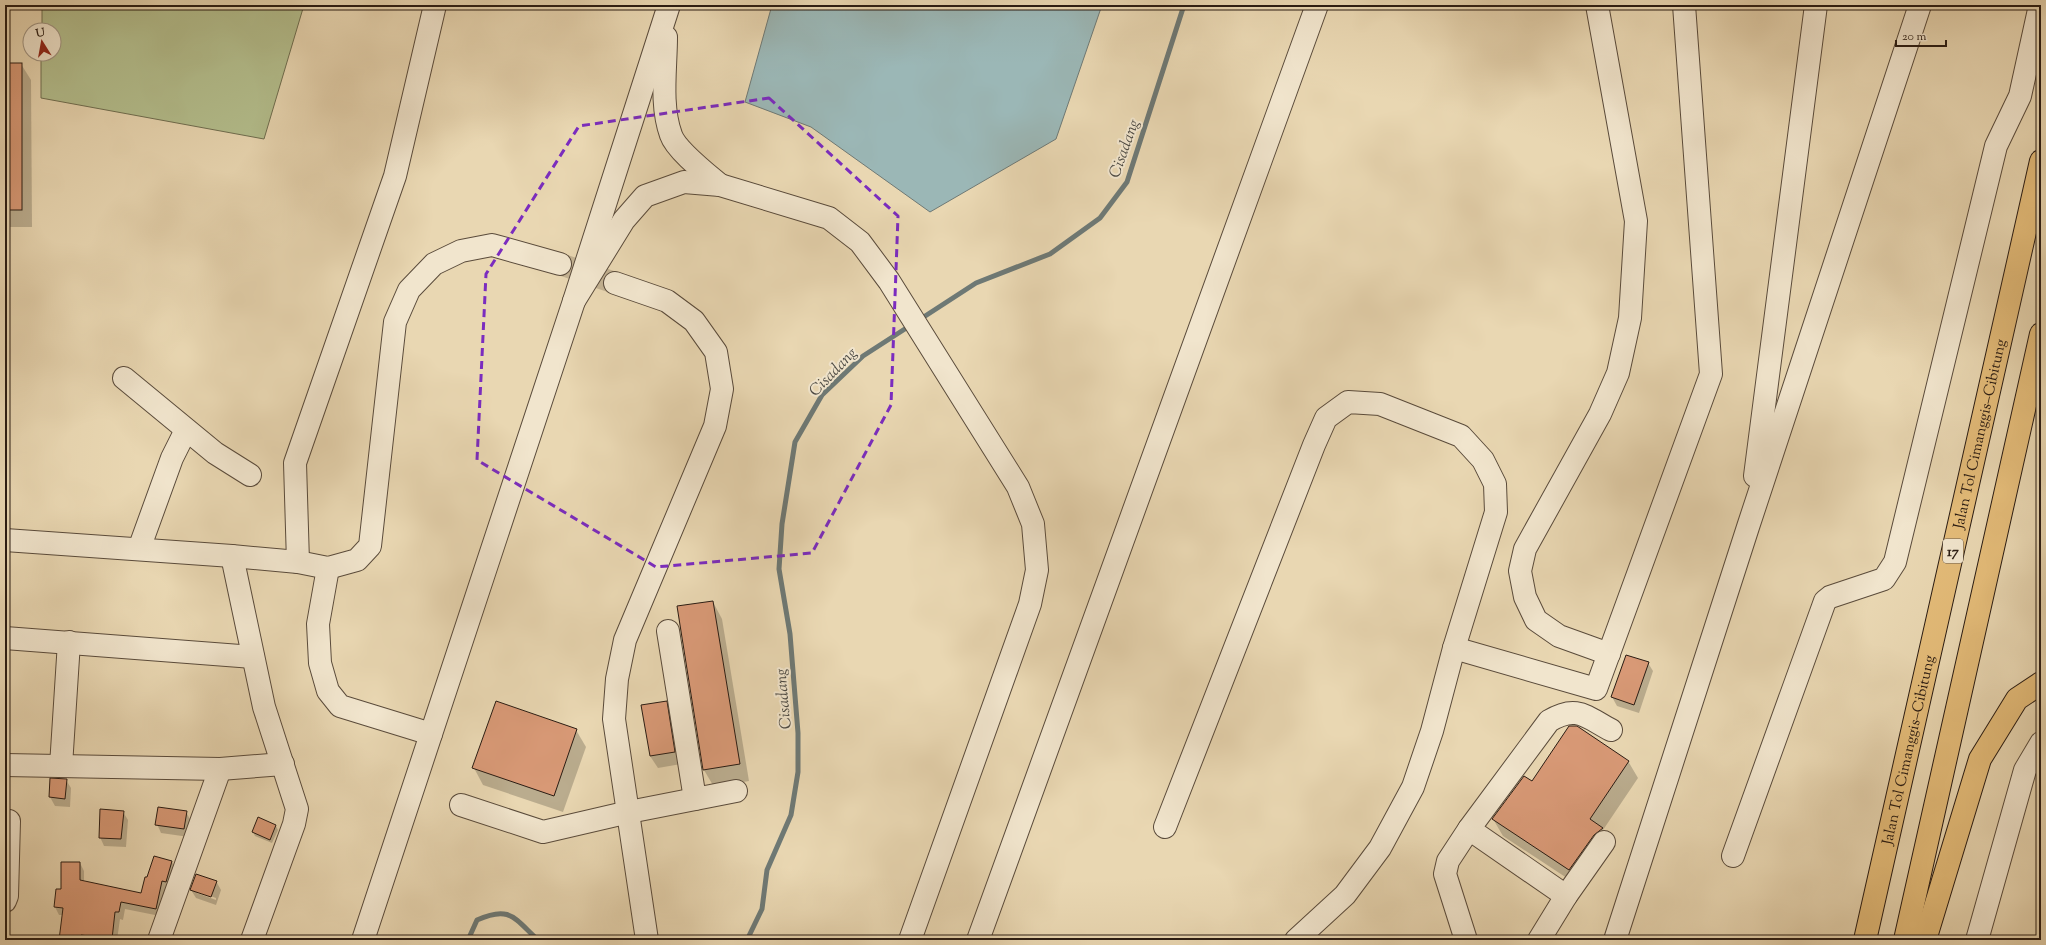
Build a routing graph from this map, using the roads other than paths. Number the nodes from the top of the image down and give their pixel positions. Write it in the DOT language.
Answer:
graph roads {
  1 [pos="435,5"];
  2 [pos="1317,5"];
  3 [pos="1597,5"];
  4 [pos="1684,5"];
  5 [pos="1816,5"];
  6 [pos="1920,5"];
  7 [pos="2040,5"];
  8 [pos="668,10"];
  9 [pos="2041,161"];
  10 [pos="720,185"];
  11 [pos="560,264"];
  12 [pos="615,283"];
  13 [pos="574,301"];
  14 [pos="2041,334"];
  15 [pos="124,378"];
  16 [pos="186,430"];
  17 [pos="250,475"];
  18 [pos="1748,527"];
  19 [pos="5,540"];
  20 [pos="139,549"];
  21 [pos="232,556"];
  22 [pos="294,562"];
  23 [pos="328,568"];
  24 [pos="668,631"];
  25 [pos="5,638"];
  26 [pos="69,642"];
  27 [pos="1454,648"];
  28 [pos="1609,654"];
  29 [pos="253,657"];
  30 [pos="2041,683"];
  31 [pos="1611,730"];
  32 [pos="431,734"];
  33 [pos="2041,743"];
  34 [pos="5,764"];
  35 [pos="283,764"];
  36 [pos="61,766"];
  37 [pos="220,769"];
  38 [pos="736,791"];
  39 [pos="695,799"];
  40 [pos="461,805"];
  41 [pos="630,812"];
  42 [pos="9,821"];
  43 [pos="1165,827"];
  44 [pos="1469,829"];
  45 [pos="1604,842"];
  46 [pos="1733,856"];
  47 [pos="1566,896"];
  48 [pos="5,902"];
  49 [pos="159,940"];
  50 [pos="252,940"];
  51 [pos="363,940"];
  52 [pos="647,940"];
  53 [pos="910,940"];
  54 [pos="978,940"];
  55 [pos="1296,940"];
  56 [pos="1466,940"];
  57 [pos="1539,940"];
  58 [pos="1615,940"];
  59 [pos="1865,940"];
  60 [pos="1905,940"];
  61 [pos="1925,940"];
  62 [pos="1977,940"];
  1 -- 22 [label="street"];
  2 -- 54 [label="street"];
  3 -- 28 [label="street"];
  4 -- 28 [label="street"];
  5 -- 18 [label="street"];
  6 -- 18 [label="street"];
  7 -- 46 [label="street"];
  8 -- 10 [label="street"];
  8 -- 13 [label="street"];
  9 -- 59 [label="highway, Jalan Tol Cimanggis–Cibitung / 17"];
  10 -- 13 [label="street"];
  10 -- 53 [label="street"];
  11 -- 23 [label="street"];
  12 -- 41 [label="street"];
  13 -- 32 [label="street"];
  14 -- 60 [label="highway"];
  15 -- 16 [label="street"];
  16 -- 17 [label="street"];
  16 -- 20 [label="street"];
  18 -- 58 [label="street"];
  19 -- 20 [label="street"];
  20 -- 21 [label="street"];
  21 -- 22 [label="street"];
  21 -- 29 [label="street"];
  22 -- 23 [label="street"];
  23 -- 32 [label="street"];
  24 -- 39 [label="street"];
  25 -- 26 [label="street"];
  26 -- 29 [label="street"];
  26 -- 36 [label="street"];
  27 -- 28 [label="street"];
  27 -- 43 [label="street"];
  27 -- 55 [label="street"];
  29 -- 35 [label="street"];
  30 -- 61 [label="highway"];
  31 -- 44 [label="street"];
  32 -- 51 [label="street"];
  33 -- 62 [label="street"];
  34 -- 36 [label="street"];
  35 -- 37 [label="street"];
  35 -- 50 [label="street"];
  36 -- 37 [label="street"];
  37 -- 49 [label="street"];
  38 -- 39 [label="street"];
  39 -- 41 [label="street"];
  40 -- 41 [label="street"];
  41 -- 52 [label="street"];
  42 -- 48 [label="street"];
  44 -- 47 [label="street"];
  44 -- 56 [label="street"];
  45 -- 47 [label="street"];
  47 -- 57 [label="street"];
}
